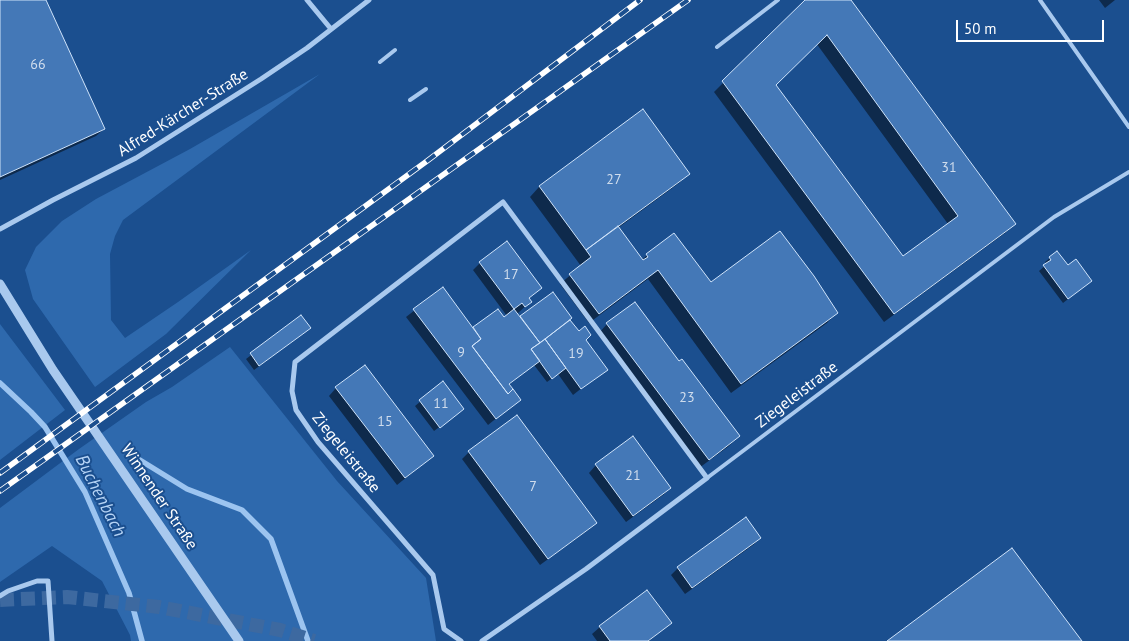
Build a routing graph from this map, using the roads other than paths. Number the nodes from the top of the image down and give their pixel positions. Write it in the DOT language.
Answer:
graph roads {
  1 [pos="307,0"];
  2 [pos="369,0"];
  3 [pos="778,0"];
  4 [pos="1040,0"];
  5 [pos="331,29"];
  6 [pos="717,47"];
  7 [pos="395,50"];
  8 [pos="380,62"];
  9 [pos="426,89"];
  10 [pos="410,100"];
  11 [pos="1129,126"];
  12 [pos="1129,172"];
  13 [pos="0,229"];
  14 [pos="0,284"];
  15 [pos="707,478"];
  16 [pos="0,596"];
  17 [pos="52,641"];
  18 [pos="239,641"];
  19 [pos="460,641"];
  20 [pos="482,641"];
  1 -- 5 [label="street"];
  2 -- 5 [label="street, Alfred-Kärcher-Straße"];
  3 -- 6 [label="lane"];
  4 -- 11 [label="lane"];
  5 -- 13 [label="street, Alfred-Kärcher-Straße"];
  7 -- 8 [label="lane"];
  9 -- 10 [label="lane"];
  12 -- 15 [label="lane, Ziegeleistraße"];
  14 -- 18 [label="street, Winnender Straße"];
  15 -- 19 [label="street, Ziegeleistraße"];
  15 -- 20 [label="street, Ziegeleistraße"];
  16 -- 17 [label="street"];
}
